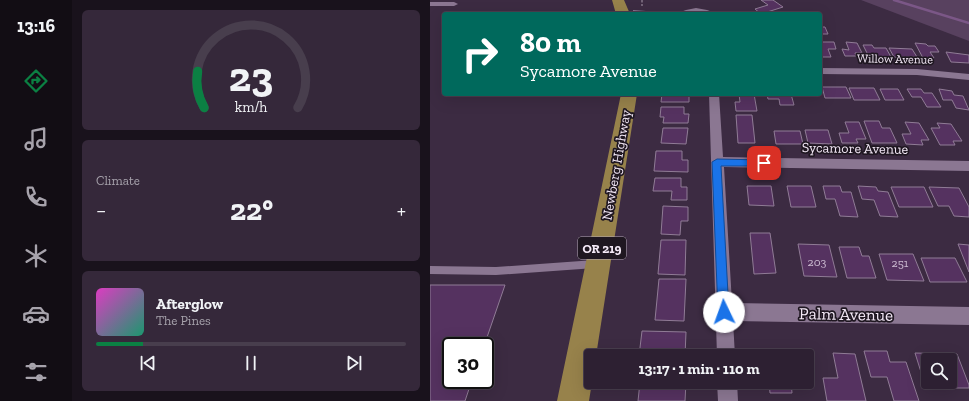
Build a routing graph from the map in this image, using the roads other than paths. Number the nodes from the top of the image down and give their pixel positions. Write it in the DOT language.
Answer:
graph roads {
  1 [pos="618,0"];
  2 [pos="430,4"];
  3 [pos="454,4"];
  4 [pos="631,10"];
  5 [pos="652,12"];
  6 [pos="683,12"];
  7 [pos="709,12"];
  8 [pos="822,71"];
  9 [pos="969,77"];
  10 [pos="629,96"];
  11 [pos="714,96"];
  12 [pos="717,162"];
  13 [pos="969,166"];
  14 [pos="599,264"];
  15 [pos="430,270"];
  16 [pos="724,312"];
  17 [pos="969,316"];
  18 [pos="726,349"];
  19 [pos="727,389"];
  20 [pos="573,401"];
  21 [pos="728,401"];
  1 -- 4 [label="main road"];
  2 -- 3 [label="street"];
  4 -- 5 [label="lane"];
  6 -- 7 [label="lane"];
  8 -- 9 [label="street, Willow Avenue"];
  10 -- 14 [label="main road, Newberg Highway / OR 219"];
  11 -- 12 [label="street"];
  12 -- 13 [label="street, Sycamore Avenue"];
  12 -- 16 [label="street"];
  14 -- 15 [label="lane"];
  14 -- 20 [label="main road, Newberg Highway / OR 219"];
  16 -- 17 [label="street, Palm Avenue"];
  16 -- 18 [label="street"];
  19 -- 21 [label="street"];
}
